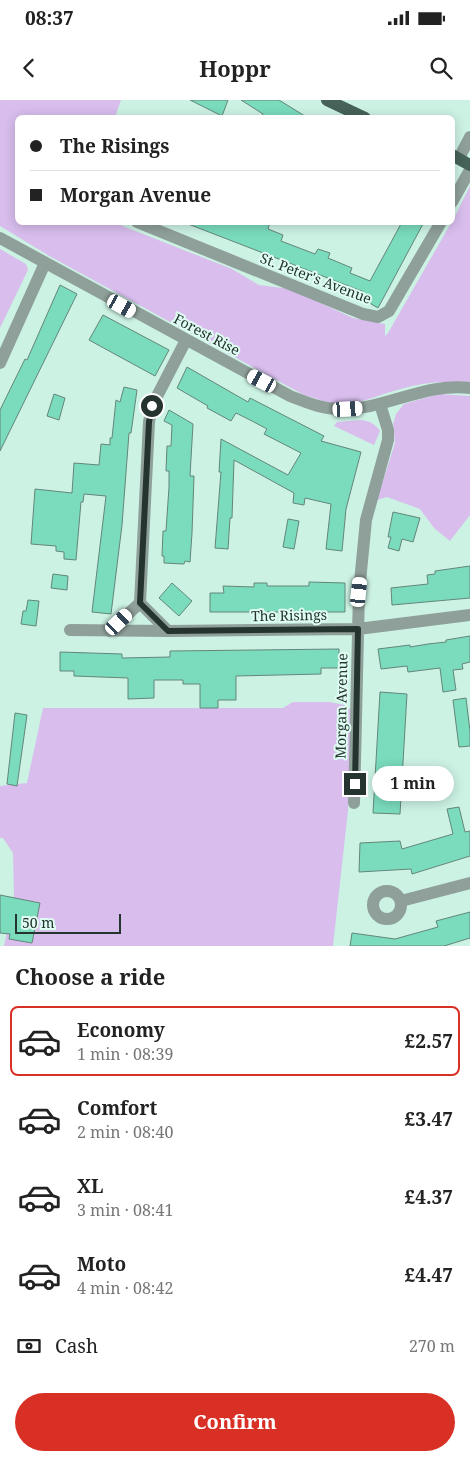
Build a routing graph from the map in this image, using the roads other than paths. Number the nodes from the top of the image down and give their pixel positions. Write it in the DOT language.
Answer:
graph roads {
  1 [pos="327,100"];
  2 [pos="359,115"];
  3 [pos="470,137"];
  4 [pos="461,159"];
  5 [pos="470,170"];
  6 [pos="455,197"];
  7 [pos="144,225"];
  8 [pos="439,225"];
  9 [pos="0,238"];
  10 [pos="45,263"];
  11 [pos="186,340"];
  12 [pos="0,363"];
  13 [pos="470,388"];
  14 [pos="380,404"];
  15 [pos="140,603"];
  16 [pos="470,615"];
  17 [pos="358,629"];
  18 [pos="70,630"];
  19 [pos="109,631"];
  20 [pos="168,631"];
  21 [pos="354,804"];
  22 [pos="470,882"];
  23 [pos="401,902"];
  1 -- 2 [label="main road"];
  3 -- 4 [label="street"];
  5 -- 6 [label="street"];
  7 -- 8 [label="street, St. Peter's Avenue"];
  9 -- 10 [label="street, Forest Rise"];
  10 -- 11 [label="street, Forest Rise"];
  10 -- 12 [label="street"];
  11 -- 14 [label="street, Forest Rise"];
  11 -- 15 [label="street"];
  13 -- 14 [label="street, Forest Rise"];
  14 -- 17 [label="street, Morgan Avenue"];
  15 -- 19 [label="street"];
  15 -- 20 [label="street"];
  16 -- 17 [label="street, The Risings"];
  17 -- 20 [label="street, The Risings"];
  17 -- 21 [label="street, Morgan Avenue"];
  18 -- 19 [label="street, The Risings"];
  19 -- 20 [label="street, The Risings"];
  22 -- 23 [label="street"];
}
